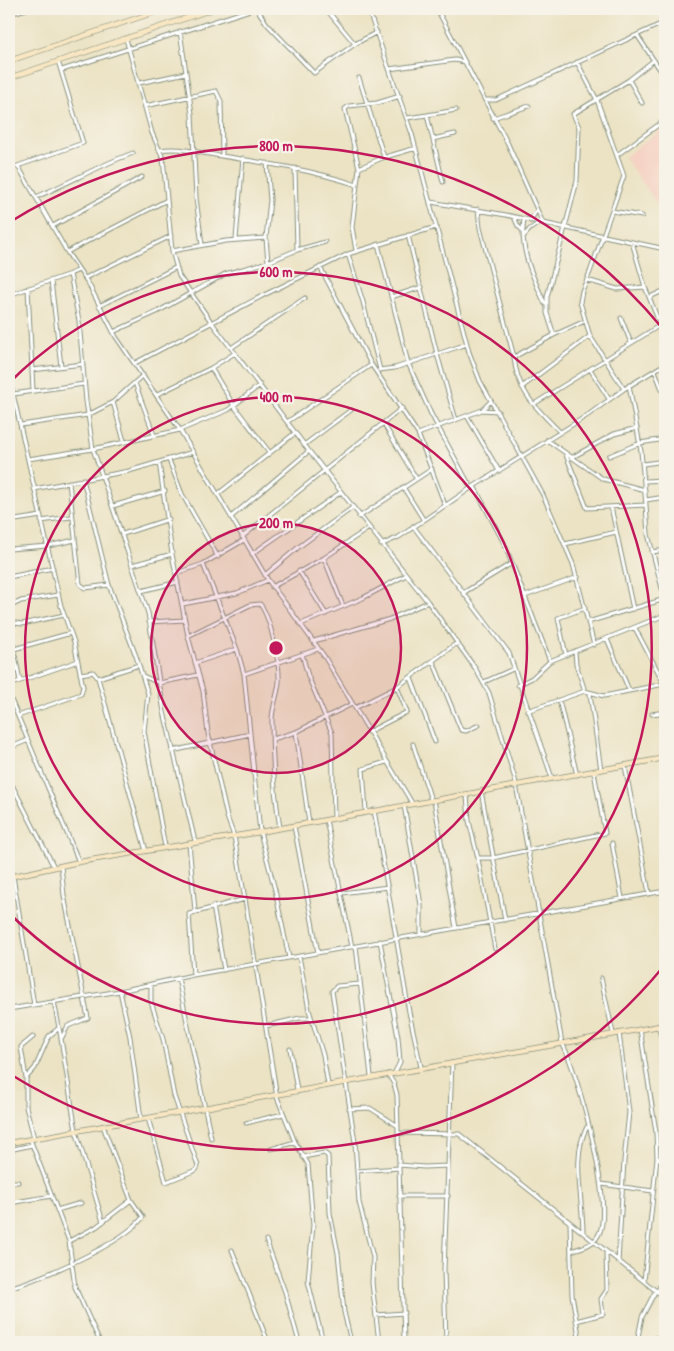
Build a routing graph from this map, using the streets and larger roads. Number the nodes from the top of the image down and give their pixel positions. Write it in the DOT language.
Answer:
graph roads {
  1 [pos="26,9"];
  2 [pos="164,9"];
  3 [pos="213,9"];
  4 [pos="253,9"];
  5 [pos="257,9"];
  6 [pos="326,9"];
  7 [pos="368,9"];
  8 [pos="437,9"];
  9 [pos="9,14"];
  10 [pos="665,22"];
  11 [pos="180,31"];
  12 [pos="377,32"];
  13 [pos="637,35"];
  14 [pos="126,39"];
  15 [pos="355,44"];
  16 [pos="129,47"];
  17 [pos="654,60"];
  18 [pos="9,62"];
  19 [pos="58,62"];
  20 [pos="465,62"];
  21 [pos="577,62"];
  22 [pos="389,69"];
  23 [pos="62,70"];
  24 [pos="186,73"];
  25 [pos="665,77"];
  26 [pos="9,78"];
  27 [pos="359,78"];
  28 [pos="629,80"];
  29 [pos="139,83"];
  30 [pos="189,96"];
  31 [pos="400,96"];
  32 [pos="485,99"];
  33 [pos="597,100"];
  34 [pos="642,103"];
  35 [pos="368,104"];
  36 [pos="145,106"];
  37 [pos="529,106"];
  38 [pos="456,110"];
  39 [pos="427,115"];
  40 [pos="407,118"];
  41 [pos="493,118"];
  42 [pos="665,120"];
  43 [pos="455,134"];
  44 [pos="434,139"];
  45 [pos="416,148"];
  46 [pos="160,150"];
  47 [pos="194,150"];
  48 [pos="133,153"];
  49 [pos="222,155"];
  50 [pos="617,155"];
  51 [pos="384,157"];
  52 [pos="243,158"];
  53 [pos="267,163"];
  54 [pos="18,166"];
  55 [pos="295,168"];
  56 [pos="359,168"];
  57 [pos="9,170"];
  58 [pos="142,177"];
  59 [pos="443,182"];
  60 [pos="357,185"];
  61 [pos="36,197"];
  62 [pos="167,200"];
  63 [pos="432,202"];
  64 [pos="478,209"];
  65 [pos="538,210"];
  66 [pos="612,211"];
  67 [pos="642,216"];
  68 [pos="514,217"];
  69 [pos="524,219"];
  70 [pos="530,221"];
  71 [pos="541,223"];
  72 [pos="52,226"];
  73 [pos="436,227"];
  74 [pos="564,228"];
  75 [pos="522,230"];
  76 [pos="408,235"];
  77 [pos="170,236"];
  78 [pos="603,236"];
  79 [pos="266,238"];
  80 [pos="523,238"];
  81 [pos="236,239"];
  82 [pos="325,242"];
  83 [pos="632,242"];
  84 [pos="378,244"];
  85 [pos="202,245"];
  86 [pos="665,249"];
  87 [pos="298,250"];
  88 [pos="172,251"];
  89 [pos="356,251"];
  90 [pos="67,252"];
  91 [pos="348,254"];
  92 [pos="268,262"];
  93 [pos="320,267"];
  94 [pos="175,268"];
  95 [pos="79,270"];
  96 [pos="70,274"];
  97 [pos="85,278"];
  98 [pos="587,280"];
  99 [pos="51,281"];
  100 [pos="422,287"];
  101 [pos="645,287"];
  102 [pos="28,288"];
  103 [pos="665,290"];
  104 [pos="190,294"];
  105 [pos="9,295"];
  106 [pos="392,297"];
  107 [pos="650,297"];
  108 [pos="305,298"];
  109 [pos="99,306"];
  110 [pos="546,306"];
  111 [pos="622,318"];
  112 [pos="585,321"];
  113 [pos="665,322"];
  114 [pos="212,323"];
  115 [pos="660,325"];
  116 [pos="113,332"];
  117 [pos="554,335"];
  118 [pos="590,336"];
  119 [pos="665,337"];
  120 [pos="631,343"];
  121 [pos="467,344"];
  122 [pos="231,348"];
  123 [pos="235,353"];
  124 [pos="437,354"];
  125 [pos="514,358"];
  126 [pos="604,359"];
  127 [pos="135,363"];
  128 [pos="408,363"];
  129 [pos="83,364"];
  130 [pos="371,364"];
  131 [pos="665,364"];
  132 [pos="61,366"];
  133 [pos="211,368"];
  134 [pos="590,369"];
  135 [pos="32,370"];
  136 [pos="374,370"];
  137 [pos="380,370"];
  138 [pos="655,371"];
  139 [pos="143,375"];
  140 [pos="9,376"];
  141 [pos="135,383"];
  142 [pos="85,384"];
  143 [pos="629,385"];
  144 [pos="260,386"];
  145 [pos="522,387"];
  146 [pos="624,389"];
  147 [pos="33,391"];
  148 [pos="13,394"];
  149 [pos="156,395"];
  150 [pos="665,396"];
  151 [pos="609,399"];
  152 [pos="491,401"];
  153 [pos="113,402"];
  154 [pos="534,404"];
  155 [pos="234,406"];
  156 [pos="402,408"];
  157 [pos="351,410"];
  158 [pos="482,410"];
  159 [pos="498,411"];
  160 [pos="88,415"];
  161 [pos="467,416"];
  162 [pos="456,420"];
  163 [pos="287,422"];
  164 [pos="383,423"];
  165 [pos="22,425"];
  166 [pos="438,428"];
  167 [pos="637,428"];
  168 [pos="180,430"];
  169 [pos="560,432"];
  170 [pos="295,433"];
  171 [pos="418,434"];
  172 [pos="154,435"];
  173 [pos="665,439"];
  174 [pos="547,440"];
  175 [pos="124,441"];
  176 [pos="640,443"];
  177 [pos="304,445"];
  178 [pos="93,449"];
  179 [pos="309,451"];
  180 [pos="193,452"];
  181 [pos="270,453"];
  182 [pos="523,455"];
  183 [pos="566,455"];
  184 [pos="609,456"];
  185 [pos="28,458"];
  186 [pos="571,458"];
  187 [pos="168,460"];
  188 [pos="665,461"];
  189 [pos="159,462"];
  190 [pos="643,464"];
  191 [pos="432,469"];
  192 [pos="324,470"];
  193 [pos="499,472"];
  194 [pos="102,476"];
  195 [pos="416,478"];
  196 [pos="82,479"];
  197 [pos="665,480"];
  198 [pos="645,481"];
  199 [pos="69,482"];
  200 [pos="403,487"];
  201 [pos="472,487"];
  202 [pos="34,489"];
  203 [pos="646,490"];
  204 [pos="165,491"];
  205 [pos="341,492"];
  206 [pos="218,494"];
  207 [pos="665,497"];
  208 [pos="646,503"];
  209 [pos="445,504"];
  210 [pos="113,506"];
  211 [pos="611,507"];
  212 [pos="352,508"];
  213 [pos="71,517"];
  214 [pos="359,517"];
  215 [pos="231,518"];
  216 [pos="423,518"];
  217 [pos="41,519"];
  218 [pos="169,519"];
  219 [pos="9,521"];
  220 [pos="414,526"];
  221 [pos="368,528"];
  222 [pos="616,532"];
  223 [pos="123,534"];
  224 [pos="243,538"];
  225 [pos="75,540"];
  226 [pos="565,544"];
  227 [pos="381,545"];
  228 [pos="48,546"];
  229 [pos="9,549"];
  230 [pos="665,550"];
  231 [pos="652,552"];
  232 [pos="172,554"];
  233 [pos="252,554"];
  234 [pos="218,557"];
  235 [pos="324,558"];
  236 [pos="512,563"];
  237 [pos="203,564"];
  238 [pos="132,565"];
  239 [pos="53,568"];
  240 [pos="299,571"];
  241 [pos="177,573"];
  242 [pos="265,575"];
  243 [pos="406,575"];
  244 [pos="9,577"];
  245 [pos="578,577"];
  246 [pos="268,580"];
  247 [pos="178,582"];
  248 [pos="109,585"];
  249 [pos="272,586"];
  250 [pos="141,591"];
  251 [pos="463,593"];
  252 [pos="58,595"];
  253 [pos="525,596"];
  254 [pos="218,598"];
  255 [pos="665,599"];
  256 [pos="428,602"];
  257 [pos="183,604"];
  258 [pos="343,606"];
  259 [pos="9,607"];
  260 [pos="584,608"];
  261 [pos="633,609"];
  262 [pos="326,614"];
  263 [pos="64,615"];
  264 [pos="665,615"];
  265 [pos="225,618"];
  266 [pos="185,620"];
  267 [pos="150,622"];
  268 [pos="588,622"];
  269 [pos="9,623"];
  270 [pos="301,624"];
  271 [pos="635,628"];
  272 [pos="71,633"];
  273 [pos="188,636"];
  274 [pos="607,639"];
  275 [pos="314,641"];
  276 [pos="457,643"];
  277 [pos="594,644"];
  278 [pos="14,649"];
  279 [pos="237,649"];
  280 [pos="318,649"];
  281 [pos="574,652"];
  282 [pos="302,654"];
  283 [pos="566,655"];
  284 [pos="433,661"];
  285 [pos="550,661"];
  286 [pos="78,662"];
  287 [pos="277,662"];
  288 [pos="195,663"];
  289 [pos="139,665"];
  290 [pos="513,669"];
  291 [pos="80,674"];
  292 [pos="244,674"];
  293 [pos="143,676"];
  294 [pos="198,676"];
  295 [pos="98,678"];
  296 [pos="411,678"];
  297 [pos="20,681"];
  298 [pos="484,682"];
  299 [pos="160,683"];
  300 [pos="9,685"];
  301 [pos="518,685"];
  302 [pos="665,685"];
  303 [pos="397,687"];
  304 [pos="629,690"];
  305 [pos="585,691"];
  306 [pos="590,694"];
  307 [pos="9,695"];
  308 [pos="559,700"];
  309 [pos="352,704"];
  310 [pos="355,708"];
  311 [pos="527,711"];
  312 [pos="665,712"];
  313 [pos="652,714"];
  314 [pos="18,716"];
  315 [pos="324,716"];
  316 [pos="479,725"];
  317 [pos="296,732"];
  318 [pos="368,732"];
  319 [pos="250,734"];
  320 [pos="273,739"];
  321 [pos="26,741"];
  322 [pos="211,742"];
  323 [pos="435,742"];
  324 [pos="413,744"];
  325 [pos="9,748"];
  326 [pos="172,751"];
  327 [pos="665,758"];
  328 [pos="386,762"];
  329 [pos="625,766"];
  330 [pos="601,771"];
  331 [pos="594,772"];
  332 [pos="577,775"];
  333 [pos="9,779"];
  334 [pos="552,780"];
  335 [pos="516,786"];
  336 [pos="481,791"];
  337 [pos="467,795"];
  338 [pos="433,800"];
  339 [pos="412,803"];
  340 [pos="404,804"];
  341 [pos="374,810"];
  342 [pos="366,811"];
  343 [pos="334,818"];
  344 [pos="326,820"];
  345 [pos="309,823"];
  346 [pos="294,826"];
  347 [pos="280,828"];
  348 [pos="260,832"];
  349 [pos="234,836"];
  350 [pos="196,841"];
  351 [pos="189,842"];
  352 [pos="612,843"];
  353 [pos="165,847"];
  354 [pos="146,851"];
  355 [pos="527,852"];
  356 [pos="478,858"];
  357 [pos="493,858"];
  358 [pos="79,862"];
  359 [pos="9,863"];
  360 [pos="60,866"];
  361 [pos="54,867"];
  362 [pos="11,876"];
  363 [pos="388,887"];
  364 [pos="665,891"];
  365 [pos="342,893"];
  366 [pos="649,894"];
  367 [pos="245,898"];
  368 [pos="622,898"];
  369 [pos="213,906"];
  370 [pos="195,911"];
  371 [pos="538,913"];
  372 [pos="505,920"];
  373 [pos="489,922"];
  374 [pos="456,928"];
  375 [pos="421,934"];
  376 [pos="396,939"];
  377 [pos="380,942"];
  378 [pos="354,947"];
  379 [pos="495,949"];
  380 [pos="318,953"];
  381 [pos="299,956"];
  382 [pos="289,958"];
  383 [pos="256,964"];
  384 [pos="224,970"];
  385 [pos="193,975"];
  386 [pos="178,978"];
  387 [pos="601,978"];
  388 [pos="151,984"];
  389 [pos="360,984"];
  390 [pos="120,991"];
  391 [pos="84,996"];
  392 [pos="54,1002"];
  393 [pos="34,1005"];
  394 [pos="9,1009"];
  395 [pos="311,1018"];
  396 [pos="665,1025"];
  397 [pos="266,1026"];
  398 [pos="658,1026"];
  399 [pos="58,1028"];
  400 [pos="640,1028"];
  401 [pos="616,1033"];
  402 [pos="33,1038"];
  403 [pos="61,1039"];
  404 [pos="562,1043"];
  405 [pos="290,1049"];
  406 [pos="665,1049"];
  407 [pos="452,1062"];
  408 [pos="421,1067"];
  409 [pos="395,1072"];
  410 [pos="387,1074"];
  411 [pos="371,1076"];
  412 [pos="26,1078"];
  413 [pos="345,1082"];
  414 [pos="328,1085"];
  415 [pos="297,1090"];
  416 [pos="277,1094"];
  417 [pos="206,1106"];
  418 [pos="349,1109"];
  419 [pos="179,1112"];
  420 [pos="283,1114"];
  421 [pos="148,1118"];
  422 [pos="141,1119"];
  423 [pos="246,1123"];
  424 [pos="103,1126"];
  425 [pos="398,1126"];
  426 [pos="588,1126"];
  427 [pos="76,1131"];
  428 [pos="398,1133"];
  429 [pos="450,1133"];
  430 [pos="211,1138"];
  431 [pos="32,1139"];
  432 [pos="295,1142"];
  433 [pos="9,1143"];
  434 [pos="32,1145"];
  435 [pos="271,1149"];
  436 [pos="9,1150"];
  437 [pos="303,1157"];
  438 [pos="657,1158"];
  439 [pos="665,1161"];
  440 [pos="400,1166"];
  441 [pos="448,1166"];
  442 [pos="356,1171"];
  443 [pos="9,1182"];
  444 [pos="18,1182"];
  445 [pos="601,1184"];
  446 [pos="623,1188"];
  447 [pos="653,1191"];
  448 [pos="52,1196"];
  449 [pos="399,1196"];
  450 [pos="448,1196"];
  451 [pos="130,1200"];
  452 [pos="9,1203"];
  453 [pos="81,1203"];
  454 [pos="57,1210"];
  455 [pos="103,1222"];
  456 [pos="570,1222"];
  457 [pos="583,1232"];
  458 [pos="266,1240"];
  459 [pos="69,1241"];
  460 [pos="594,1242"];
  461 [pos="232,1250"];
  462 [pos="571,1251"];
  463 [pos="606,1252"];
  464 [pos="72,1262"];
  465 [pos="618,1262"];
  466 [pos="665,1271"];
  467 [pos="644,1281"];
  468 [pos="9,1288"];
  469 [pos="657,1291"];
  470 [pos="665,1298"];
  471 [pos="404,1313"];
  472 [pos="376,1315"];
  473 [pos="576,1320"];
  474 [pos="638,1334"];
  475 [pos="664,1339"];
  476 [pos="643,1340"];
  477 [pos="100,1342"];
  478 [pos="188,1342"];
  479 [pos="198,1342"];
  480 [pos="268,1342"];
  481 [pos="299,1342"];
  482 [pos="323,1342"];
  483 [pos="350,1342"];
  484 [pos="379,1342"];
  485 [pos="404,1342"];
  486 [pos="446,1342"];
  487 [pos="580,1342"];
  488 [pos="636,1342"];
  1 -- 9 [label="street"];
  2 -- 18 [label="street"];
  3 -- 14 [label="street"];
  4 -- 11 [label="street"];
  5 -- 15 [label="street"];
  6 -- 15 [label="street"];
  7 -- 12 [label="street"];
  8 -- 20 [label="street"];
  10 -- 13 [label="street"];
  11 -- 16 [label="street"];
  11 -- 24 [label="street"];
  12 -- 15 [label="street"];
  12 -- 22 [label="street"];
  13 -- 17 [label="street"];
  13 -- 21 [label="street"];
  14 -- 16 [label="street"];
  14 -- 19 [label="street"];
  16 -- 23 [label="street"];
  16 -- 29 [label="street"];
  17 -- 25 [label="street"];
  17 -- 28 [label="street"];
  19 -- 23 [label="street"];
  19 -- 26 [label="street"];
  20 -- 22 [label="street"];
  20 -- 32 [label="street"];
  21 -- 32 [label="street"];
  21 -- 33 [label="street"];
  22 -- 31 [label="street"];
  23 -- 54 [label="street"];
  24 -- 29 [label="street"];
  24 -- 30 [label="street"];
  27 -- 35 [label="street"];
  28 -- 33 [label="street"];
  28 -- 34 [label="street"];
  29 -- 36 [label="street"];
  30 -- 36 [label="street"];
  30 -- 47 [label="street"];
  30 -- 49 [label="street"];
  31 -- 35 [label="street"];
  31 -- 40 [label="street"];
  32 -- 41 [label="street"];
  33 -- 50 [label="street"];
  33 -- 74 [label="street"];
  35 -- 51 [label="street"];
  35 -- 56 [label="street"];
  36 -- 46 [label="street"];
  37 -- 41 [label="street"];
  38 -- 39 [label="street"];
  39 -- 40 [label="street"];
  39 -- 44 [label="street"];
  40 -- 45 [label="street"];
  41 -- 65 [label="street"];
  42 -- 50 [label="street"];
  43 -- 44 [label="street"];
  44 -- 59 [label="street"];
  45 -- 51 [label="street"];
  45 -- 63 [label="street"];
  46 -- 47 [label="street"];
  46 -- 62 [label="street"];
  47 -- 49 [label="street"];
  47 -- 85 [label="street"];
  48 -- 61 [label="street"];
  49 -- 52 [label="street"];
  50 -- 66 [label="street"];
  51 -- 56 [label="street"];
  52 -- 53 [label="street"];
  52 -- 81 [label="street"];
  53 -- 55 [label="street"];
  53 -- 79 [label="street"];
  54 -- 57 [label="street"];
  54 -- 61 [label="street"];
  55 -- 60 [label="street"];
  55 -- 87 [label="street"];
  56 -- 60 [label="street"];
  58 -- 72 [label="street"];
  60 -- 89 [label="street"];
  61 -- 72 [label="street"];
  62 -- 77 [label="street"];
  62 -- 90 [label="street"];
  63 -- 64 [label="street"];
  63 -- 73 [label="street"];
  64 -- 68 [label="street"];
  64 -- 125 [label="street"];
  65 -- 70 [label="street"];
  65 -- 71 [label="street"];
  66 -- 67 [label="street"];
  66 -- 78 [label="street"];
  68 -- 69 [label="street"];
  68 -- 75 [label="street"];
  69 -- 70 [label="street"];
  69 -- 75 [label="street"];
  70 -- 71 [label="street"];
  71 -- 74 [label="street"];
  71 -- 80 [label="street"];
  72 -- 90 [label="street"];
  73 -- 76 [label="street"];
  73 -- 121 [label="street"];
  74 -- 78 [label="street"];
  74 -- 110 [label="street"];
  75 -- 80 [label="street"];
  76 -- 84 [label="street"];
  76 -- 100 [label="street"];
  77 -- 88 [label="street"];
  77 -- 97 [label="street"];
  78 -- 83 [label="street"];
  78 -- 98 [label="street"];
  79 -- 81 [label="street"];
  79 -- 92 [label="street"];
  80 -- 110 [label="street"];
  81 -- 85 [label="street"];
  82 -- 87 [label="street"];
  83 -- 86 [label="street"];
  83 -- 101 [label="street"];
  84 -- 89 [label="street"];
  84 -- 106 [label="street"];
  85 -- 88 [label="street"];
  87 -- 92 [label="street"];
  88 -- 94 [label="street"];
  89 -- 91 [label="street"];
  90 -- 95 [label="street"];
  91 -- 93 [label="street"];
  91 -- 137 [label="street"];
  92 -- 104 [label="street"];
  93 -- 114 [label="street"];
  93 -- 130 [label="street"];
  94 -- 104 [label="street"];
  94 -- 109 [label="street"];
  95 -- 96 [label="street"];
  95 -- 97 [label="street"];
  96 -- 99 [label="street"];
  96 -- 129 [label="street"];
  97 -- 109 [label="street"];
  98 -- 101 [label="street"];
  98 -- 112 [label="street"];
  99 -- 102 [label="street"];
  99 -- 132 [label="street"];
  100 -- 106 [label="street"];
  100 -- 124 [label="street"];
  101 -- 107 [label="street"];
  102 -- 105 [label="street"];
  102 -- 135 [label="street"];
  103 -- 107 [label="street"];
  104 -- 114 [label="street"];
  104 -- 116 [label="street"];
  106 -- 128 [label="street"];
  107 -- 115 [label="street"];
  108 -- 122 [label="street"];
  109 -- 116 [label="street"];
  110 -- 117 [label="street"];
  111 -- 120 [label="street"];
  112 -- 117 [label="street"];
  112 -- 118 [label="street"];
  113 -- 115 [label="street"];
  114 -- 122 [label="street"];
  114 -- 127 [label="street"];
  115 -- 119 [label="street"];
  115 -- 120 [label="street"];
  116 -- 127 [label="street"];
  117 -- 125 [label="street"];
  118 -- 126 [label="street"];
  118 -- 145 [label="street"];
  120 -- 126 [label="street"];
  121 -- 124 [label="street"];
  121 -- 152 [label="street"];
  122 -- 123 [label="street"];
  123 -- 133 [label="street"];
  123 -- 144 [label="street"];
  124 -- 128 [label="street"];
  124 -- 162 [label="street"];
  125 -- 145 [label="street"];
  126 -- 134 [label="street"];
  126 -- 146 [label="street"];
  127 -- 139 [label="street"];
  128 -- 137 [label="street"];
  128 -- 166 [label="street"];
  129 -- 132 [label="street"];
  129 -- 142 [label="street"];
  130 -- 136 [label="street"];
  130 -- 163 [label="street"];
  131 -- 138 [label="street"];
  132 -- 135 [label="street"];
  133 -- 149 [label="street"];
  133 -- 155 [label="street"];
  134 -- 151 [label="street"];
  134 -- 154 [label="street"];
  135 -- 147 [label="street"];
  136 -- 137 [label="street"];
  136 -- 156 [label="street"];
  138 -- 143 [label="street"];
  138 -- 150 [label="street"];
  139 -- 141 [label="street"];
  139 -- 149 [label="street"];
  140 -- 148 [label="street"];
  141 -- 153 [label="street"];
  141 -- 172 [label="street"];
  142 -- 147 [label="street"];
  142 -- 160 [label="street"];
  143 -- 146 [label="street"];
  143 -- 167 [label="street"];
  144 -- 155 [label="street"];
  144 -- 163 [label="street"];
  145 -- 154 [label="street"];
  146 -- 151 [label="street"];
  147 -- 148 [label="street"];
  148 -- 165 [label="street"];
  149 -- 168 [label="street"];
  151 -- 169 [label="street"];
  152 -- 158 [label="street"];
  152 -- 159 [label="street"];
  153 -- 160 [label="street"];
  153 -- 175 [label="street"];
  154 -- 169 [label="street"];
  155 -- 168 [label="street"];
  155 -- 181 [label="street"];
  156 -- 164 [label="street"];
  156 -- 171 [label="street"];
  157 -- 177 [label="street"];
  158 -- 159 [label="street"];
  158 -- 161 [label="street"];
  159 -- 182 [label="street"];
  160 -- 165 [label="street"];
  160 -- 178 [label="street"];
  161 -- 162 [label="street"];
  161 -- 193 [label="street"];
  162 -- 166 [label="street"];
  163 -- 170 [label="street"];
  164 -- 192 [label="street"];
  164 -- 195 [label="street"];
  165 -- 185 [label="street"];
  166 -- 171 [label="street"];
  166 -- 201 [label="street"];
  167 -- 176 [label="street"];
  167 -- 186 [label="street"];
  168 -- 172 [label="street"];
  168 -- 180 [label="street"];
  169 -- 174 [label="street"];
  170 -- 177 [label="street"];
  170 -- 181 [label="street"];
  171 -- 191 [label="street"];
  172 -- 175 [label="street"];
  173 -- 176 [label="street"];
  174 -- 182 [label="street"];
  174 -- 183 [label="street"];
  175 -- 178 [label="street"];
  176 -- 184 [label="street"];
  176 -- 190 [label="street"];
  177 -- 179 [label="street"];
  178 -- 185 [label="street"];
  178 -- 194 [label="street"];
  179 -- 192 [label="street"];
  179 -- 215 [label="street"];
  180 -- 187 [label="street"];
  180 -- 206 [label="street"];
  181 -- 206 [label="street"];
  182 -- 193 [label="street"];
  182 -- 226 [label="street"];
  183 -- 186 [label="street"];
  183 -- 211 [label="street"];
  185 -- 202 [label="street"];
  186 -- 203 [label="street"];
  187 -- 189 [label="street"];
  187 -- 234 [label="street"];
  188 -- 190 [label="street"];
  189 -- 194 [label="street"];
  189 -- 204 [label="street"];
  190 -- 198 [label="street"];
  191 -- 195 [label="street"];
  191 -- 209 [label="street"];
  192 -- 205 [label="street"];
  192 -- 224 [label="street"];
  193 -- 201 [label="street"];
  194 -- 196 [label="street"];
  194 -- 210 [label="street"];
  195 -- 200 [label="street"];
  196 -- 199 [label="street"];
  196 -- 248 [label="street"];
  197 -- 198 [label="street"];
  198 -- 203 [label="street"];
  199 -- 202 [label="street"];
  199 -- 213 [label="street"];
  200 -- 214 [label="street"];
  200 -- 216 [label="street"];
  201 -- 209 [label="street"];
  201 -- 236 [label="street"];
  202 -- 217 [label="street"];
  203 -- 208 [label="street"];
  204 -- 210 [label="street"];
  204 -- 218 [label="street"];
  205 -- 212 [label="street"];
  205 -- 233 [label="street"];
  206 -- 215 [label="street"];
  207 -- 208 [label="street"];
  208 -- 211 [label="street"];
  208 -- 231 [label="street"];
  209 -- 216 [label="street"];
  210 -- 223 [label="street"];
  211 -- 222 [label="street"];
  212 -- 214 [label="street"];
  212 -- 242 [label="street"];
  213 -- 217 [label="street"];
  213 -- 225 [label="street"];
  214 -- 221 [label="street"];
  215 -- 224 [label="street"];
  216 -- 220 [label="street"];
  217 -- 219 [label="street"];
  217 -- 228 [label="street"];
  218 -- 223 [label="street"];
  218 -- 232 [label="street"];
  220 -- 227 [label="street"];
  220 -- 251 [label="street"];
  221 -- 227 [label="street"];
  221 -- 235 [label="street"];
  222 -- 226 [label="street"];
  222 -- 261 [label="street"];
  223 -- 238 [label="street"];
  224 -- 233 [label="street"];
  224 -- 234 [label="street"];
  225 -- 228 [label="street"];
  225 -- 248 [label="street"];
  226 -- 245 [label="street"];
  227 -- 243 [label="street"];
  228 -- 229 [label="street"];
  228 -- 239 [label="street"];
  230 -- 231 [label="street"];
  231 -- 255 [label="street"];
  232 -- 238 [label="street"];
  232 -- 241 [label="street"];
  233 -- 242 [label="street"];
  234 -- 237 [label="street"];
  235 -- 240 [label="street"];
  235 -- 258 [label="street"];
  236 -- 251 [label="street"];
  236 -- 253 [label="street"];
  237 -- 241 [label="street"];
  237 -- 254 [label="street"];
  238 -- 250 [label="street"];
  239 -- 244 [label="street"];
  239 -- 252 [label="street"];
  240 -- 249 [label="street"];
  240 -- 262 [label="street"];
  241 -- 247 [label="street"];
  242 -- 246 [label="street"];
  243 -- 256 [label="street"];
  243 -- 258 [label="street"];
  245 -- 253 [label="street"];
  245 -- 260 [label="street"];
  246 -- 249 [label="street"];
  246 -- 254 [label="street"];
  247 -- 250 [label="street"];
  247 -- 257 [label="street"];
  248 -- 289 [label="street"];
  249 -- 270 [label="street"];
  250 -- 267 [label="street"];
  251 -- 290 [label="street"];
  252 -- 259 [label="street"];
  252 -- 263 [label="street"];
  253 -- 285 [label="street"];
  254 -- 257 [label="street"];
  254 -- 265 [label="street"];
  255 -- 261 [label="street"];
  256 -- 275 [label="street"];
  256 -- 276 [label="street"];
  257 -- 266 [label="street"];
  258 -- 262 [label="street"];
  260 -- 268 [label="street"];
  260 -- 283 [label="street"];
  261 -- 268 [label="street"];
  262 -- 270 [label="street"];
  263 -- 269 [label="street"];
  263 -- 272 [label="street"];
  264 -- 271 [label="street"];
  265 -- 273 [label="street"];
  265 -- 279 [label="street"];
  265 -- 287 [label="street"];
  266 -- 267 [label="street"];
  266 -- 273 [label="street"];
  267 -- 299 [label="street"];
  268 -- 277 [label="street"];
  269 -- 278 [label="street"];
  270 -- 275 [label="street"];
  271 -- 274 [label="street"];
  271 -- 302 [label="street"];
  272 -- 278 [label="street"];
  272 -- 286 [label="street"];
  273 -- 288 [label="street"];
  274 -- 277 [label="street"];
  274 -- 304 [label="street"];
  275 -- 280 [label="street"];
  276 -- 284 [label="street"];
  276 -- 298 [label="street"];
  277 -- 281 [label="street"];
  278 -- 297 [label="street"];
  279 -- 288 [label="street"];
  279 -- 292 [label="street"];
  280 -- 282 [label="street"];
  280 -- 309 [label="street"];
  281 -- 283 [label="street"];
  281 -- 305 [label="street"];
  282 -- 287 [label="street"];
  282 -- 315 [label="street"];
  283 -- 285 [label="street"];
  284 -- 296 [label="street"];
  284 -- 316 [label="street"];
  285 -- 301 [label="street"];
  286 -- 291 [label="street"];
  286 -- 297 [label="street"];
  287 -- 292 [label="street"];
  287 -- 320 [label="street"];
  288 -- 294 [label="street"];
  289 -- 293 [label="street"];
  289 -- 295 [label="street"];
  290 -- 298 [label="street"];
  290 -- 301 [label="street"];
  291 -- 295 [label="street"];
  291 -- 314 [label="street"];
  292 -- 319 [label="street"];
  293 -- 299 [label="street"];
  293 -- 353 [label="street"];
  294 -- 299 [label="street"];
  294 -- 322 [label="street"];
  295 -- 354 [label="street"];
  296 -- 303 [label="street"];
  296 -- 323 [label="street"];
  297 -- 300 [label="street"];
  298 -- 335 [label="street"];
  299 -- 326 [label="street"];
  301 -- 311 [label="street"];
  302 -- 304 [label="street"];
  303 -- 310 [label="street"];
  303 -- 318 [label="street"];
  304 -- 306 [label="street"];
  305 -- 306 [label="street"];
  305 -- 308 [label="street"];
  306 -- 330 [label="street"];
  307 -- 314 [label="street"];
  308 -- 311 [label="street"];
  308 -- 332 [label="street"];
  309 -- 310 [label="street"];
  309 -- 315 [label="street"];
  310 -- 318 [label="street"];
  311 -- 334 [label="street"];
  312 -- 313 [label="street"];
  314 -- 321 [label="street"];
  315 -- 317 [label="street"];
  315 -- 343 [label="street"];
  317 -- 320 [label="street"];
  317 -- 345 [label="street"];
  318 -- 328 [label="street"];
  319 -- 322 [label="street"];
  319 -- 348 [label="street"];
  320 -- 347 [label="street"];
  321 -- 325 [label="street"];
  321 -- 358 [label="street"];
  322 -- 326 [label="street"];
  322 -- 349 [label="street"];
  324 -- 338 [label="street"];
  326 -- 350 [label="street"];
  327 -- 329 [label="street"];
  328 -- 339 [label="street"];
  328 -- 342 [label="street"];
  329 -- 330 [label="street"];
  329 -- 366 [label="street"];
  330 -- 331 [label="street"];
  331 -- 332 [label="street"];
  331 -- 355 [label="street"];
  332 -- 334 [label="street"];
  333 -- 361 [label="street"];
  334 -- 335 [label="street"];
  335 -- 336 [label="street"];
  335 -- 355 [label="street"];
  336 -- 337 [label="street"];
  336 -- 357 [label="street"];
  337 -- 338 [label="street"];
  337 -- 356 [label="street"];
  338 -- 339 [label="street"];
  338 -- 374 [label="street"];
  339 -- 340 [label="street"];
  340 -- 341 [label="street"];
  340 -- 375 [label="street"];
  341 -- 342 [label="street"];
  341 -- 363 [label="street"];
  342 -- 343 [label="street"];
  343 -- 344 [label="street"];
  344 -- 345 [label="street"];
  344 -- 365 [label="street"];
  345 -- 346 [label="street"];
  346 -- 347 [label="street"];
  346 -- 380 [label="street"];
  347 -- 348 [label="street"];
  348 -- 349 [label="street"];
  348 -- 382 [label="street"];
  349 -- 350 [label="street"];
  349 -- 367 [label="street"];
  350 -- 351 [label="street"];
  351 -- 353 [label="street"];
  351 -- 370 [label="street"];
  352 -- 368 [label="street"];
  353 -- 354 [label="street"];
  354 -- 358 [label="street"];
  355 -- 357 [label="street"];
  355 -- 371 [label="street"];
  356 -- 357 [label="street"];
  356 -- 373 [label="street"];
  357 -- 372 [label="street"];
  358 -- 360 [label="street"];
  359 -- 362 [label="street"];
  360 -- 361 [label="street"];
  360 -- 391 [label="street"];
  361 -- 362 [label="street"];
  362 -- 393 [label="street"];
  363 -- 365 [label="street"];
  363 -- 376 [label="street"];
  364 -- 366 [label="street"];
  365 -- 378 [label="street"];
  366 -- 368 [label="street"];
  367 -- 369 [label="street"];
  367 -- 383 [label="street"];
  368 -- 371 [label="street"];
  369 -- 370 [label="street"];
  369 -- 384 [label="street"];
  370 -- 385 [label="street"];
  371 -- 372 [label="street"];
  371 -- 404 [label="street"];
  372 -- 373 [label="street"];
  373 -- 374 [label="street"];
  373 -- 379 [label="street"];
  374 -- 375 [label="street"];
  375 -- 376 [label="street"];
  376 -- 377 [label="street"];
  376 -- 408 [label="street"];
  377 -- 378 [label="street"];
  377 -- 409 [label="street"];
  378 -- 380 [label="street"];
  378 -- 389 [label="street"];
  380 -- 381 [label="street"];
  381 -- 382 [label="street"];
  381 -- 395 [label="street"];
  382 -- 383 [label="street"];
  383 -- 384 [label="street"];
  383 -- 397 [label="street"];
  384 -- 385 [label="street"];
  385 -- 386 [label="street"];
  386 -- 388 [label="street"];
  386 -- 417 [label="street"];
  387 -- 401 [label="street"];
  388 -- 390 [label="street"];
  388 -- 419 [label="street"];
  389 -- 411 [label="street"];
  389 -- 413 [label="street"];
  390 -- 391 [label="street"];
  390 -- 422 [label="street"];
  391 -- 392 [label="street"];
  391 -- 403 [label="street"];
  392 -- 393 [label="street"];
  392 -- 399 [label="street"];
  393 -- 394 [label="street"];
  395 -- 397 [label="street"];
  395 -- 414 [label="street"];
  396 -- 398 [label="street"];
  397 -- 416 [label="street"];
  398 -- 400 [label="street"];
  398 -- 406 [label="street"];
  399 -- 403 [label="street"];
  399 -- 412 [label="street"];
  400 -- 401 [label="street"];
  400 -- 438 [label="street"];
  401 -- 404 [label="street"];
  401 -- 446 [label="street"];
  402 -- 412 [label="street"];
  403 -- 427 [label="street"];
  404 -- 407 [label="street"];
  404 -- 426 [label="street"];
  405 -- 415 [label="street"];
  407 -- 408 [label="street"];
  407 -- 429 [label="street"];
  408 -- 409 [label="street"];
  409 -- 410 [label="street"];
  410 -- 411 [label="street"];
  410 -- 425 [label="street"];
  411 -- 413 [label="street"];
  412 -- 431 [label="street"];
  413 -- 414 [label="street"];
  413 -- 418 [label="street"];
  414 -- 415 [label="street"];
  415 -- 416 [label="street"];
  416 -- 417 [label="street"];
  416 -- 420 [label="street"];
  417 -- 419 [label="street"];
  417 -- 430 [label="street"];
  418 -- 425 [label="street"];
  418 -- 442 [label="street"];
  419 -- 421 [label="street"];
  419 -- 421 [label="street"];
  420 -- 423 [label="street"];
  420 -- 432 [label="street"];
  421 -- 422 [label="street"];
  422 -- 424 [label="street"];
  424 -- 427 [label="street"];
  424 -- 451 [label="street"];
  425 -- 428 [label="street"];
  426 -- 445 [label="street"];
  426 -- 457 [label="street"];
  427 -- 431 [label="street"];
  427 -- 455 [label="street"];
  428 -- 429 [label="street"];
  428 -- 440 [label="street"];
  429 -- 441 [label="street"];
  429 -- 456 [label="street"];
  431 -- 433 [label="street"];
  431 -- 434 [label="street"];
  432 -- 435 [label="street"];
  432 -- 437 [label="street"];
  434 -- 436 [label="street"];
  434 -- 448 [label="street"];
  437 -- 482 [label="street"];
  437 -- 483 [label="street"];
  438 -- 439 [label="street"];
  438 -- 447 [label="street"];
  440 -- 441 [label="street"];
  440 -- 442 [label="street"];
  440 -- 449 [label="street"];
  441 -- 450 [label="street"];
  442 -- 472 [label="street"];
  443 -- 444 [label="street"];
  445 -- 446 [label="street"];
  445 -- 460 [label="street"];
  446 -- 447 [label="street"];
  446 -- 465 [label="street"];
  447 -- 467 [label="street"];
  448 -- 452 [label="street"];
  448 -- 454 [label="street"];
  449 -- 450 [label="street"];
  449 -- 471 [label="street"];
  450 -- 486 [label="street"];
  451 -- 455 [label="street"];
  451 -- 464 [label="street"];
  453 -- 454 [label="street"];
  454 -- 459 [label="street"];
  455 -- 459 [label="street"];
  456 -- 457 [label="street"];
  456 -- 462 [label="street"];
  457 -- 460 [label="street"];
  458 -- 481 [label="street"];
  459 -- 464 [label="street"];
  460 -- 462 [label="street"];
  460 -- 463 [label="street"];
  461 -- 480 [label="street"];
  462 -- 473 [label="street"];
  463 -- 465 [label="street"];
  463 -- 473 [label="street"];
  464 -- 468 [label="street"];
  464 -- 477 [label="street"];
  465 -- 467 [label="street"];
  466 -- 469 [label="street"];
  467 -- 469 [label="street"];
  469 -- 470 [label="street"];
  469 -- 474 [label="street"];
  471 -- 472 [label="street"];
  471 -- 485 [label="street"];
  472 -- 484 [label="street"];
  473 -- 487 [label="street"];
  474 -- 476 [label="street"];
  474 -- 488 [label="street"];
  475 -- 476 [label="street"];
  476 -- 488 [label="street"];
  478 -- 479 [label="street"];
}
